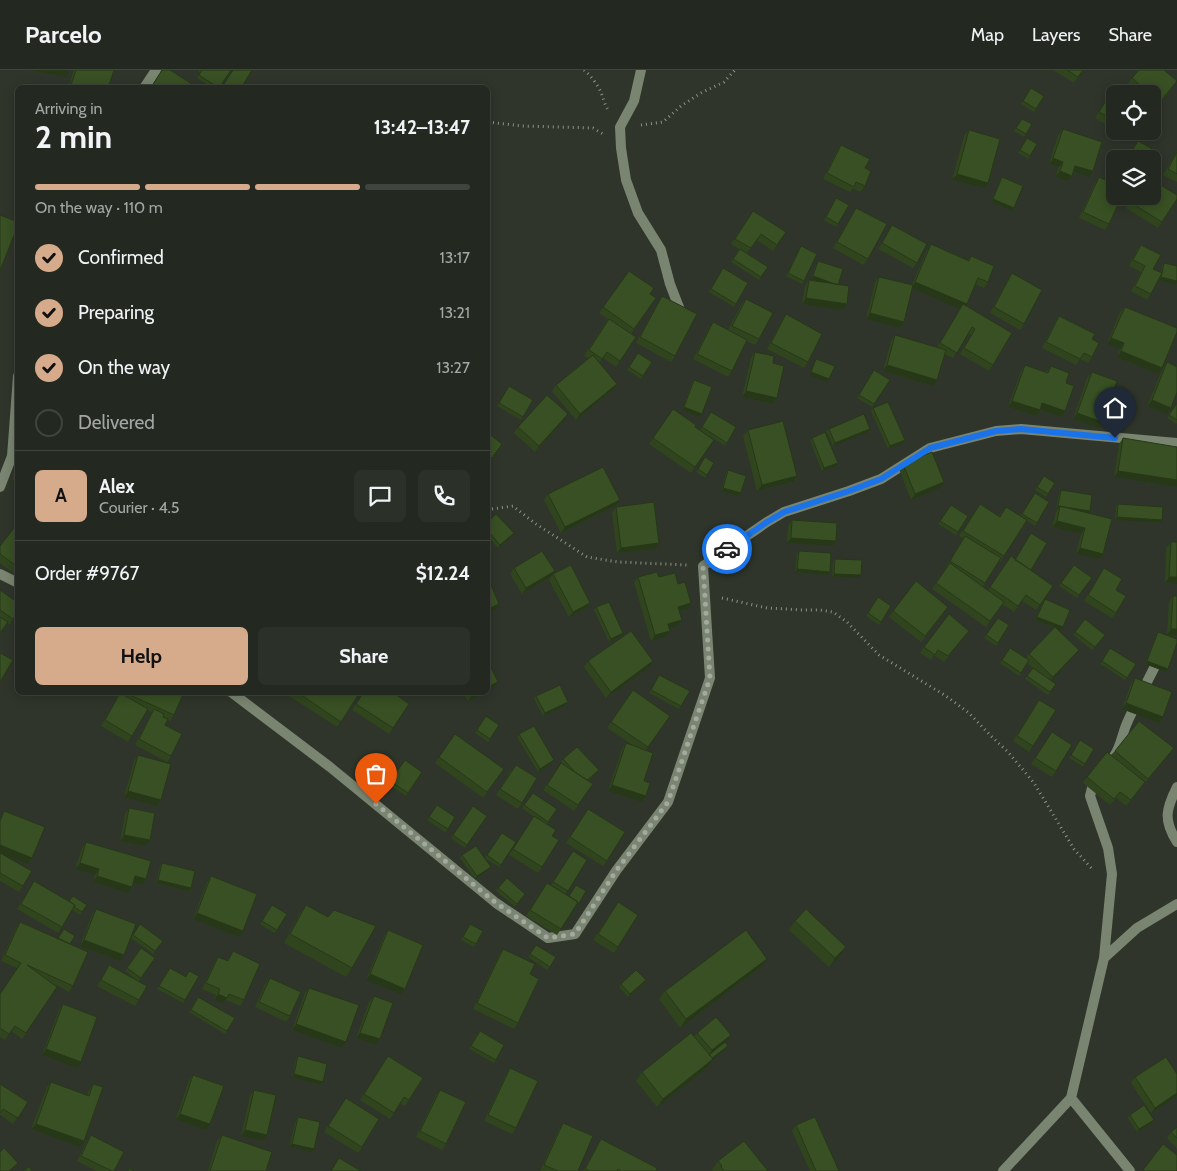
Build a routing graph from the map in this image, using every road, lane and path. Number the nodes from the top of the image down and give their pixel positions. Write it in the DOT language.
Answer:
graph roads {
  1 [pos="156,70"];
  2 [pos="584,70"];
  3 [pos="641,70"];
  4 [pos="735,70"];
  5 [pos="146,85"];
  6 [pos="490,122"];
  7 [pos="620,127"];
  8 [pos="621,148"];
  9 [pos="686,329"];
  10 [pos="15,416"];
  11 [pos="1177,443"];
  12 [pos="0,487"];
  13 [pos="490,510"];
  14 [pos="703,566"];
  15 [pos="0,574"];
  16 [pos="15,581"];
  17 [pos="704,595"];
  18 [pos="1165,648"];
  19 [pos="235,695"];
  20 [pos="1177,787"];
  21 [pos="1177,842"];
  22 [pos="1111,889"];
  23 [pos="1177,904"];
  24 [pos="1104,958"];
  25 [pos="1071,1098"];
  26 [pos="1003,1171"];
  27 [pos="1130,1171"];
  1 -- 5 [label="street"];
  2 -- 7 [label="path"];
  3 -- 7 [label="street"];
  4 -- 7 [label="path"];
  6 -- 8 [label="path"];
  7 -- 8 [label="street"];
  8 -- 9 [label="street"];
  10 -- 12 [label="street"];
  11 -- 14 [label="street"];
  13 -- 14 [label="path"];
  14 -- 17 [label="street"];
  15 -- 16 [label="street"];
  17 -- 19 [label="street"];
  17 -- 22 [label="path"];
  18 -- 22 [label="street"];
  20 -- 21 [label="street"];
  22 -- 24 [label="street"];
  23 -- 24 [label="street"];
  24 -- 25 [label="street"];
  25 -- 26 [label="street"];
  25 -- 27 [label="street"];
}
